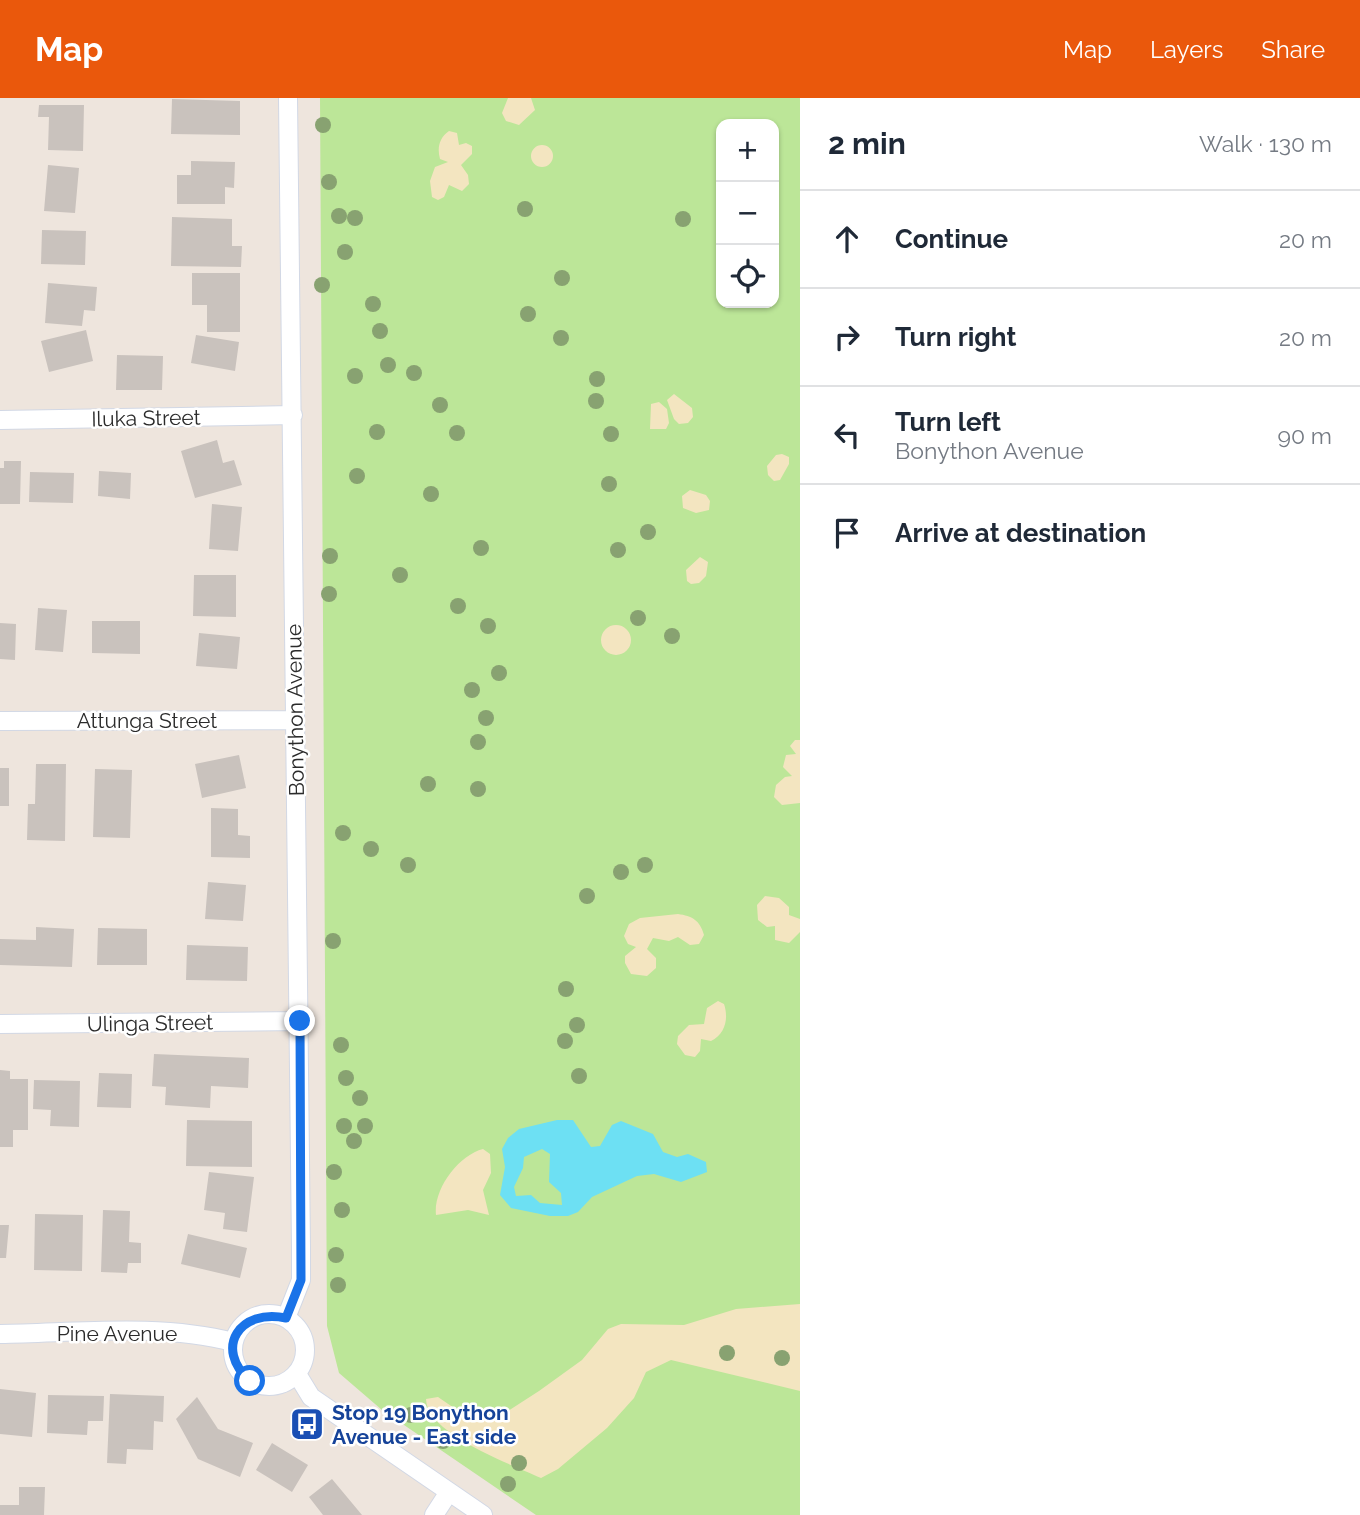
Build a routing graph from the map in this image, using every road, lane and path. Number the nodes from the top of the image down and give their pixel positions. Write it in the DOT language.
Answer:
graph roads {
  1 [pos="288,98"];
  2 [pos="293,415"];
  3 [pos="0,420"];
  4 [pos="294,720"];
  5 [pos="0,721"];
  6 [pos="300,1021"];
  7 [pos="0,1024"];
  8 [pos="286,1318"];
  9 [pos="0,1334"];
  10 [pos="233,1342"];
  11 [pos="297,1374"];
  12 [pos="449,1492"];
  13 [pos="434,1515"];
  14 [pos="483,1515"];
  1 -- 2 [label="street, Bonython Avenue"];
  2 -- 3 [label="street, Iluka Street"];
  2 -- 4 [label="street, Bonython Avenue"];
  4 -- 5 [label="street, Attunga Street"];
  4 -- 6 [label="street, Bonython Avenue"];
  6 -- 7 [label="street, Ulinga Street"];
  6 -- 8 [label="street, Bonython Avenue"];
  8 -- 10 [label="street"];
  8 -- 11 [label="street"];
  9 -- 10 [label="street, Pine Avenue"];
  10 -- 11 [label="street"];
  11 -- 12 [label="street"];
  12 -- 13 [label="street"];
  12 -- 14 [label="street"];
}
